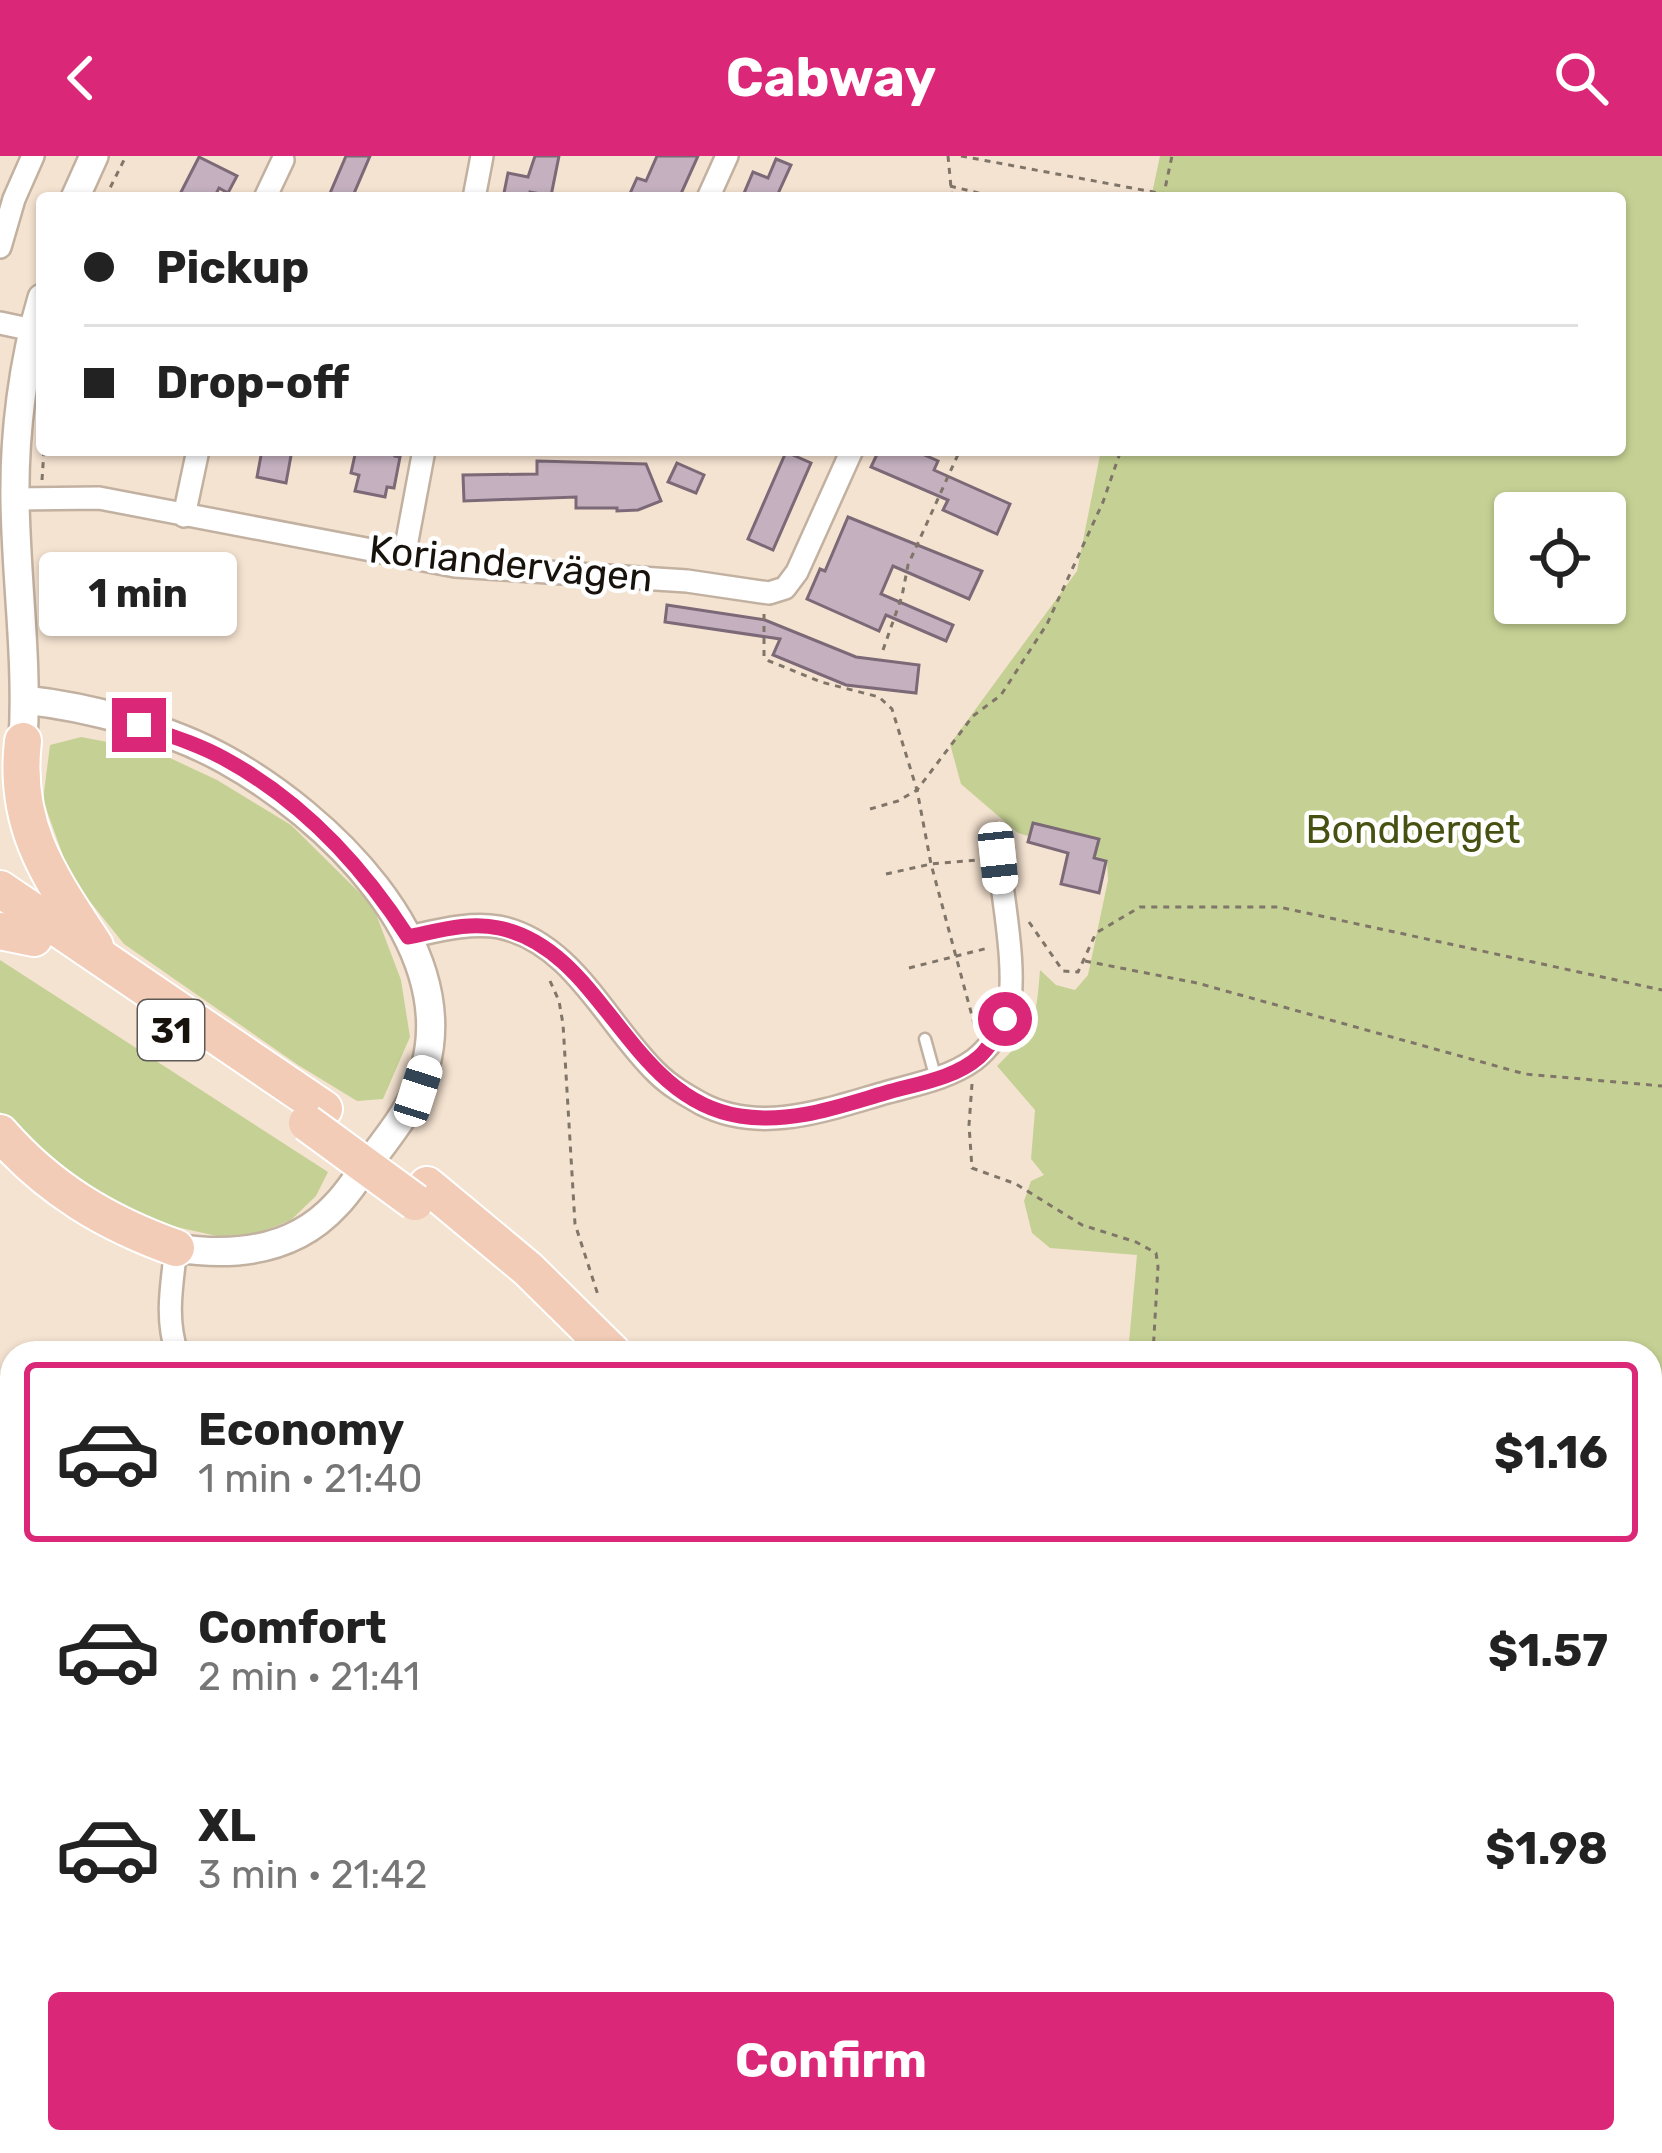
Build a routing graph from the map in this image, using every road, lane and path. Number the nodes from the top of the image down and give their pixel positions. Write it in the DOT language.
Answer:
graph roads {
  1 [pos="33,156"];
  2 [pos="94,156"];
  3 [pos="126,156"];
  4 [pos="482,156"];
  5 [pos="727,156"];
  6 [pos="947,156"];
  7 [pos="961,156"];
  8 [pos="1172,156"];
  9 [pos="284,160"];
  10 [pos="950,187"];
  11 [pos="78,192"];
  12 [pos="108,192"];
  13 [pos="268,192"];
  14 [pos="475,192"];
  15 [pos="711,192"];
  16 [pos="951,192"];
  17 [pos="972,192"];
  18 [pos="1144,192"];
  19 [pos="1165,192"];
  20 [pos="0,247"];
  21 [pos="36,319"];
  22 [pos="0,323"];
  23 [pos="33,330"];
  24 [pos="197,456"];
  25 [pos="423,456"];
  26 [pos="849,456"];
  27 [pos="957,456"];
  28 [pos="1119,456"];
  29 [pos="15,499"];
  30 [pos="184,516"];
  31 [pos="404,557"];
  32 [pos="765,604"];
  33 [pos="883,650"];
  34 [pos="25,700"];
  35 [pos="10,764"];
  36 [pos="917,790"];
  37 [pos="870,808"];
  38 [pos="996,836"];
  39 [pos="962,861"];
  40 [pos="931,864"];
  41 [pos="886,874"];
  42 [pos="0,889"];
  43 [pos="0,915"];
  44 [pos="1026,920"];
  45 [pos="17,934"];
  46 [pos="408,937"];
  47 [pos="1007,943"];
  48 [pos="957,957"];
  49 [pos="103,959"];
  50 [pos="1083,960"];
  51 [pos="908,968"];
  52 [pos="552,984"];
  53 [pos="1662,990"];
  54 [pos="926,1039"];
  55 [pos="978,1058"];
  56 [pos="936,1078"];
  57 [pos="1662,1086"];
  58 [pos="316,1116"];
  59 [pos="0,1133"];
  60 [pos="421,1194"];
  61 [pos="176,1248"];
  62 [pos="599,1300"];
  63 [pos="174,1341"];
  64 [pos="572,1341"];
  65 [pos="601,1341"];
  66 [pos="1154,1341"];
  1 -- 20 [label="street"];
  2 -- 11 [label="street"];
  3 -- 12 [label="path"];
  4 -- 14 [label="street"];
  5 -- 15 [label="street"];
  6 -- 10 [label="path"];
  7 -- 18 [label="path"];
  8 -- 19 [label="path"];
  9 -- 13 [label="street"];
  10 -- 16 [label="path"];
  10 -- 17 [label="path"];
  21 -- 23 [label="street"];
  22 -- 23 [label="street"];
  23 -- 29 [label="street"];
  24 -- 30 [label="street"];
  25 -- 31 [label="street"];
  26 -- 31 [label="street, Koriandervägen"];
  27 -- 33 [label="path"];
  28 -- 36 [label="path"];
  29 -- 30 [label="street, Koriandervägen"];
  29 -- 34 [label="street"];
  30 -- 31 [label="street, Koriandervägen"];
  32 -- 36 [label="path"];
  34 -- 35 [label="street"];
  34 -- 46 [label="street"];
  35 -- 49 [label="highway"];
  36 -- 37 [label="path"];
  36 -- 40 [label="path"];
  38 -- 47 [label="street"];
  39 -- 40 [label="path"];
  40 -- 41 [label="path"];
  40 -- 48 [label="path"];
  42 -- 49 [label="highway, 31"];
  43 -- 45 [label="highway, 31"];
  44 -- 50 [label="path"];
  45 -- 58 [label="highway, 31"];
  46 -- 56 [label="street"];
  46 -- 61 [label="street"];
  47 -- 48 [label="path"];
  47 -- 55 [label="street"];
  48 -- 51 [label="path"];
  48 -- 55 [label="path"];
  49 -- 58 [label="highway, 31"];
  50 -- 53 [label="path"];
  50 -- 57 [label="path"];
  52 -- 62 [label="path"];
  54 -- 56 [label="lane"];
  55 -- 56 [label="street"];
  55 -- 66 [label="path"];
  58 -- 60 [label="highway, 31, bridge"];
  59 -- 61 [label="highway"];
  60 -- 64 [label="highway, 31"];
  60 -- 65 [label="highway, 31"];
  61 -- 63 [label="street"];
}
